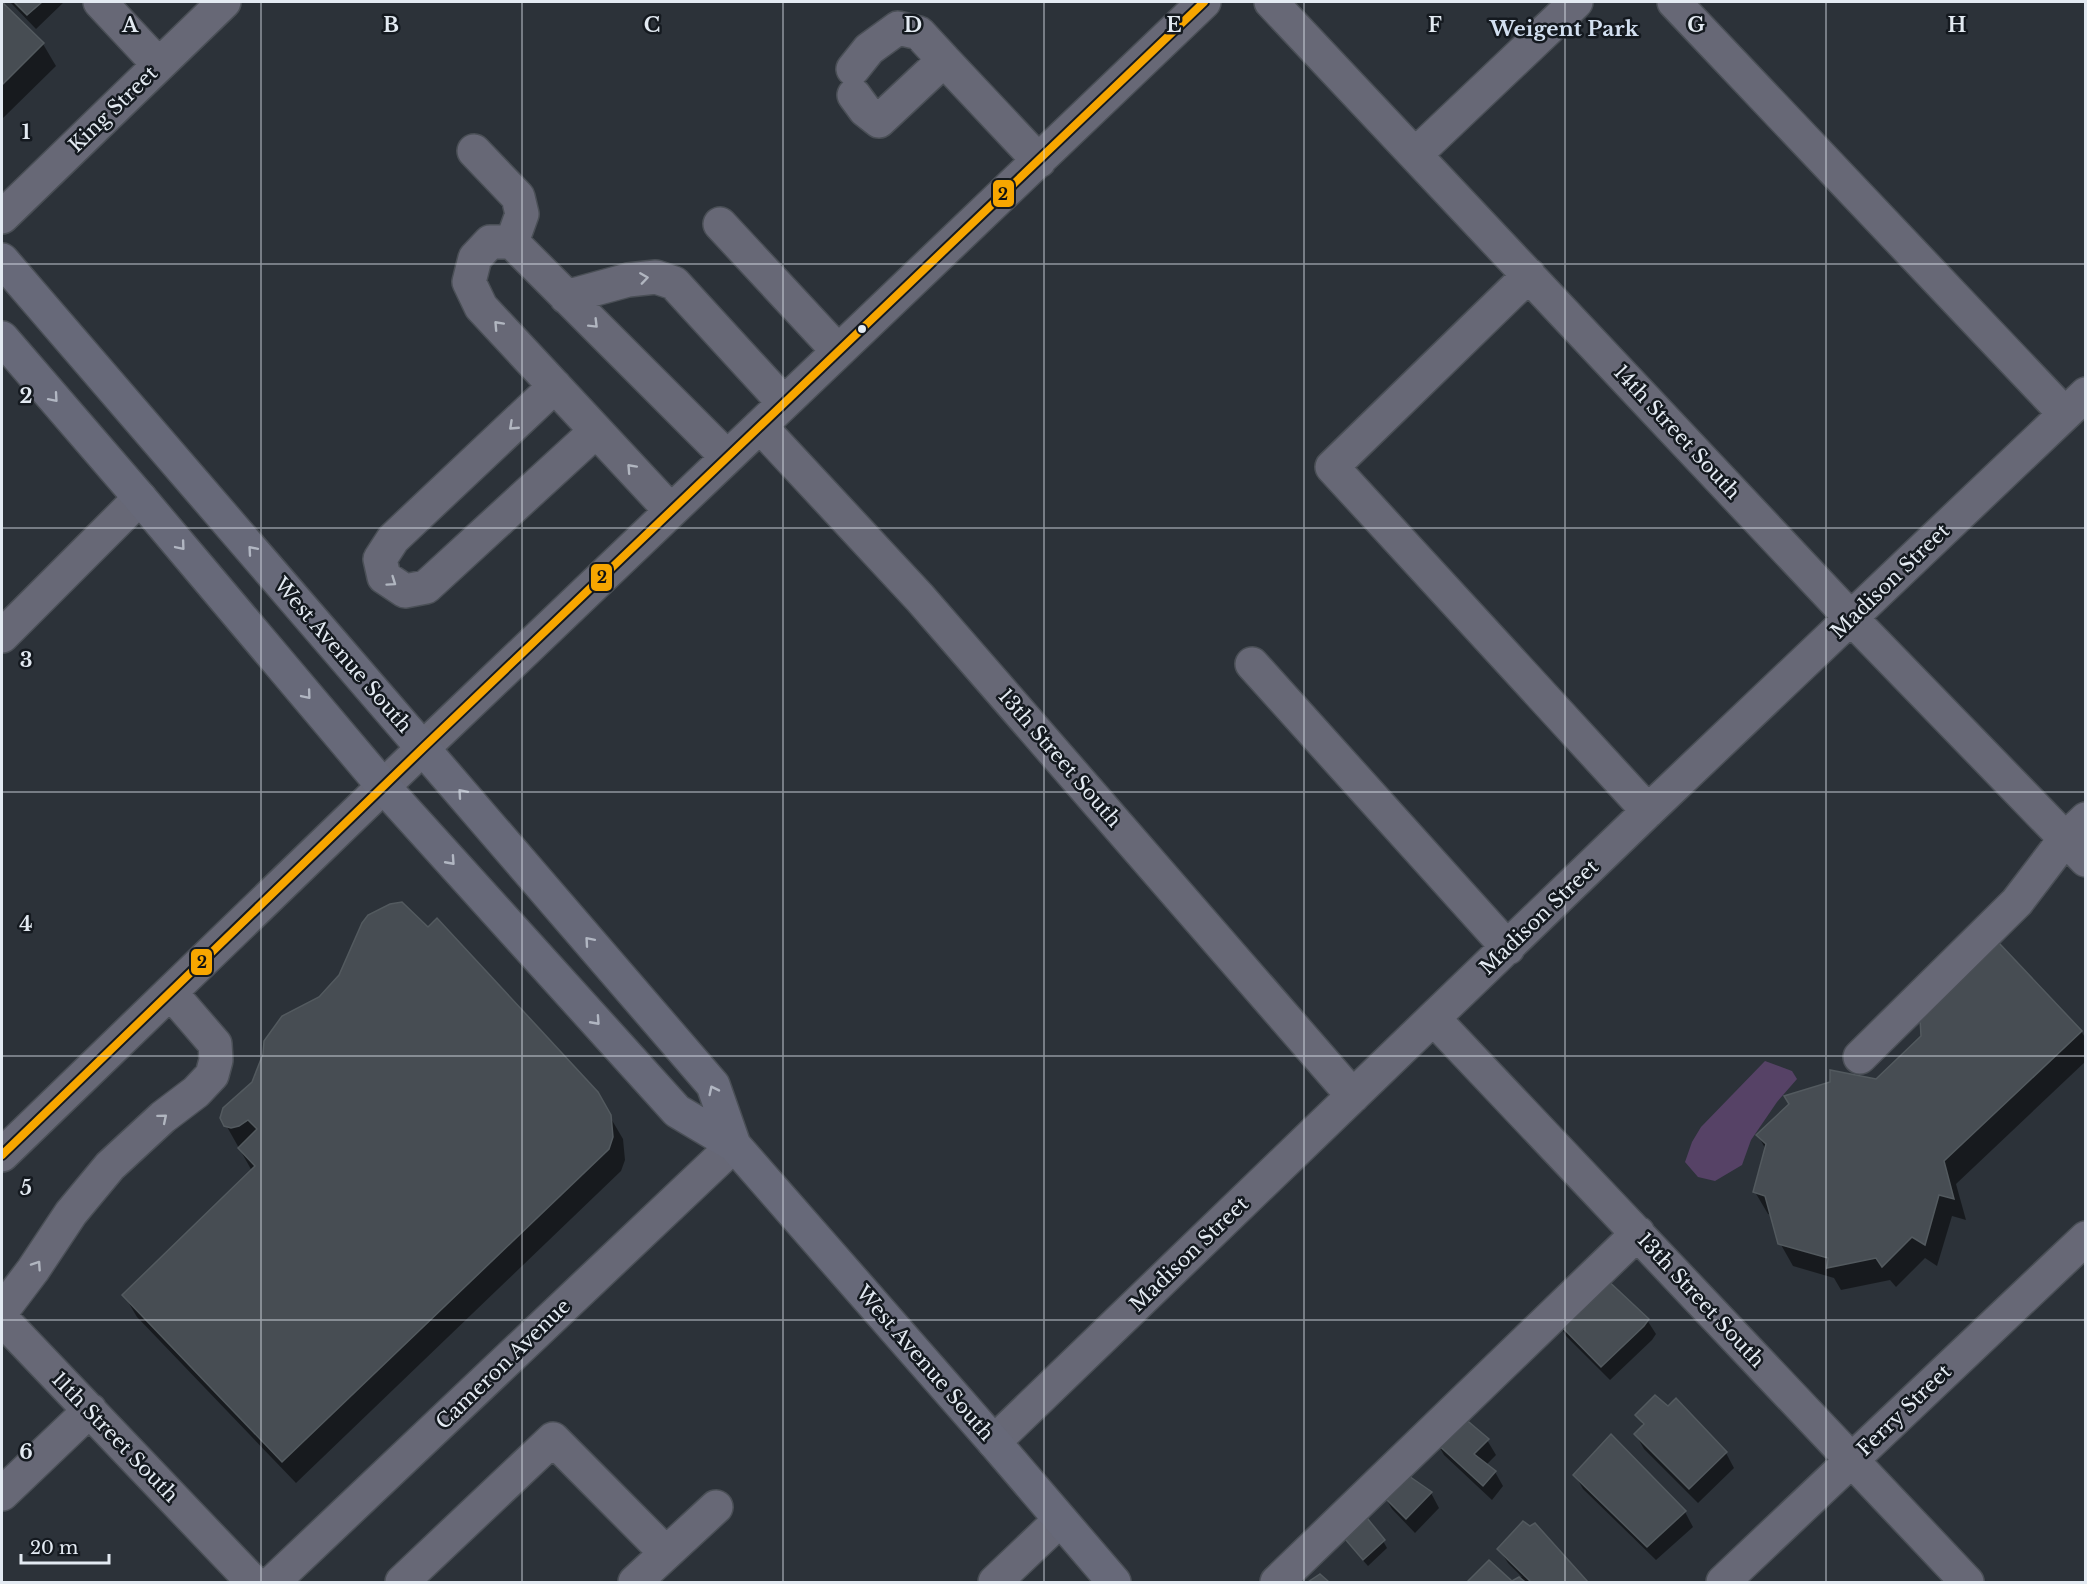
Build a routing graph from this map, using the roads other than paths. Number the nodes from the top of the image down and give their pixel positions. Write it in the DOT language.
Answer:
graph roads {
  1 [pos="100,2"];
  2 [pos="224,2"];
  3 [pos="1204,2"];
  4 [pos="1271,2"];
  5 [pos="1575,2"];
  6 [pos="1674,2"];
  7 [pos="944,60"];
  8 [pos="159,65"];
  9 [pos="474,151"];
  10 [pos="1416,154"];
  11 [pos="1039,161"];
  12 [pos="2,217"];
  13 [pos="720,224"];
  14 [pos="512,243"];
  15 [pos="2,260"];
  16 [pos="1529,275"];
  17 [pos="567,297"];
  18 [pos="2,339"];
  19 [pos="838,351"];
  20 [pos="555,386"];
  21 [pos="784,403"];
  22 [pos="2075,404"];
  23 [pos="760,426"];
  24 [pos="596,431"];
  25 [pos="465,457"];
  26 [pos="727,457"];
  27 [pos="141,498"];
  28 [pos="434,500"];
  29 [pos="670,511"];
  30 [pos="1851,618"];
  31 [pos="2,636"];
  32 [pos="1252,664"];
  33 [pos="423,748"];
  34 [pos="383,786"];
  35 [pos="1648,812"];
  36 [pos="2079,839"];
  37 [pos="1508,948"];
  38 [pos="171,993"];
  39 [pos="1434,1019"];
  40 [pos="1860,1057"];
  41 [pos="1353,1096"];
  42 [pos="734,1145"];
  43 [pos="2,1155"];
  44 [pos="1638,1233"];
  45 [pos="2085,1238"];
  46 [pos="2,1311"];
  47 [pos="2,1319"];
  48 [pos="90,1410"];
  49 [pos="994,1442"];
  50 [pos="1852,1460"];
  51 [pos="2,1494"];
  52 [pos="716,1507"];
  53 [pos="1060,1520"];
  54 [pos="666,1553"];
  55 [pos="253,1582"];
  56 [pos="273,1582"];
  57 [pos="402,1582"];
  58 [pos="635,1582"];
  59 [pos="995,1582"];
  60 [pos="1114,1582"];
  61 [pos="1277,1582"];
  62 [pos="1723,1582"];
  63 [pos="1967,1582"];
  1 -- 8 [label="street"];
  2 -- 8 [label="street, King Street"];
  3 -- 11 [label="street"];
  4 -- 10 [label="street, 14th Street South"];
  5 -- 10 [label="street"];
  6 -- 22 [label="street"];
  7 -- 7 [label="street"];
  7 -- 11 [label="street"];
  8 -- 12 [label="street, King Street"];
  9 -- 14 [label="street"];
  10 -- 16 [label="street, 14th Street South"];
  11 -- 19 [label="street"];
  13 -- 19 [label="street"];
  14 -- 17 [label="street"];
  20 -- 14 [label="street, one-way"];
  33 -- 15 [label="main road, West Avenue South, one-way"];
  16 -- 30 [label="street, 14th Street South"];
  16 -- 35 [label="street"];
  17 -- 21 [label="street, one-way"];
  17 -- 26 [label="street, one-way"];
  18 -- 27 [label="main road, West Avenue South, one-way"];
  19 -- 21 [label="street"];
  20 -- 24 [label="street"];
  20 -- 25 [label="street, one-way"];
  21 -- 23 [label="street"];
  22 -- 30 [label="street, Madison Street"];
  23 -- 26 [label="street"];
  23 -- 41 [label="street, 13th Street South"];
  28 -- 24 [label="street, one-way"];
  29 -- 24 [label="street, one-way"];
  25 -- 28 [label="street"];
  25 -- 28 [label="street"];
  26 -- 29 [label="street"];
  27 -- 31 [label="street"];
  27 -- 34 [label="main road, West Avenue South, one-way"];
  29 -- 33 [label="street"];
  30 -- 35 [label="street, Madison Street"];
  30 -- 36 [label="street, 14th Street South"];
  32 -- 37 [label="street"];
  33 -- 34 [label="street"];
  42 -- 33 [label="main road, West Avenue South, one-way"];
  34 -- 38 [label="street"];
  34 -- 42 [label="main road, West Avenue South, one-way"];
  35 -- 37 [label="street, Madison Street"];
  36 -- 40 [label="street"];
  37 -- 39 [label="street, Madison Street"];
  38 -- 43 [label="street"];
  46 -- 38 [label="street, one-way"];
  39 -- 41 [label="street, Madison Street"];
  39 -- 44 [label="street, 13th Street South"];
  41 -- 49 [label="street, Madison Street"];
  42 -- 49 [label="main road, West Avenue South"];
  42 -- 56 [label="street, Cameron Avenue"];
  44 -- 50 [label="street, 13th Street South"];
  44 -- 61 [label="street"];
  45 -- 50 [label="street, Ferry Street"];
  47 -- 48 [label="street, 11th Street South"];
  48 -- 51 [label="street"];
  48 -- 55 [label="street, 11th Street South"];
  49 -- 53 [label="main road, West Avenue South"];
  50 -- 62 [label="street, Ferry Street"];
  50 -- 63 [label="street, 13th Street South"];
  52 -- 54 [label="street"];
  53 -- 59 [label="street"];
  53 -- 60 [label="main road, West Avenue South"];
  54 -- 57 [label="street"];
  54 -- 58 [label="street"];
}
